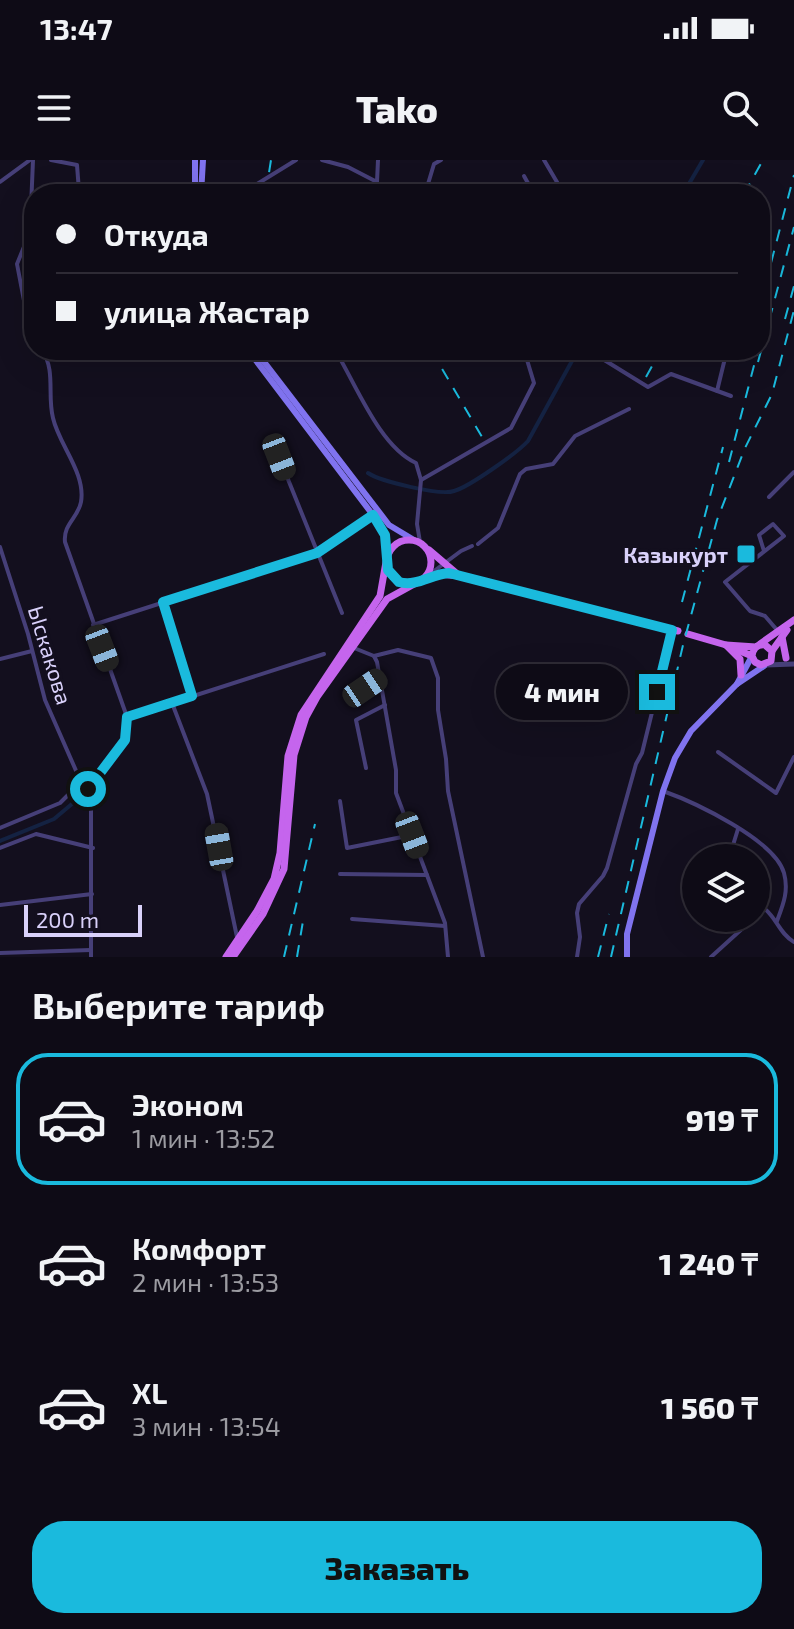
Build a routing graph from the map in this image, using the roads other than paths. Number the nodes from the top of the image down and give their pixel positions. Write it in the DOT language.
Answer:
graph roads {
  1 [pos="32,160"];
  2 [pos="51,160"];
  3 [pos="195,160"];
  4 [pos="203,160"];
  5 [pos="296,160"];
  6 [pos="322,160"];
  7 [pos="378,160"];
  8 [pos="441,160"];
  9 [pos="544,160"];
  10 [pos="524,176"];
  11 [pos="0,182"];
  12 [pos="31,184"];
  13 [pos="78,184"];
  14 [pos="195,184"];
  15 [pos="202,184"];
  16 [pos="257,184"];
  17 [pos="428,184"];
  18 [pos="528,184"];
  19 [pos="558,184"];
  20 [pos="24,247"];
  21 [pos="24,301"];
  22 [pos="47,360"];
  23 [pos="256,360"];
  24 [pos="263,360"];
  25 [pos="341,360"];
  26 [pos="527,360"];
  27 [pos="604,360"];
  28 [pos="725,360"];
  29 [pos="717,391"];
  30 [pos="731,396"];
  31 [pos="629,409"];
  32 [pos="279,457"];
  33 [pos="794,472"];
  34 [pos="421,480"];
  35 [pos="769,497"];
  36 [pos="373,515"];
  37 [pos="420,543"];
  38 [pos="478,544"];
  39 [pos="472,546"];
  40 [pos="0,547"];
  41 [pos="764,551"];
  42 [pos="317,553"];
  43 [pos="386,559"];
  44 [pos="443,563"];
  45 [pos="461,576"];
  46 [pos="421,580"];
  47 [pos="163,602"];
  48 [pos="375,610"];
  49 [pos="342,613"];
  50 [pos="794,621"];
  51 [pos="93,625"];
  52 [pos="675,631"];
  53 [pos="688,634"];
  54 [pos="777,635"];
  55 [pos="726,645"];
  56 [pos="740,646"];
  57 [pos="757,646"];
  58 [pos="352,648"];
  59 [pos="32,651"];
  60 [pos="772,652"];
  61 [pos="324,654"];
  62 [pos="374,656"];
  63 [pos="752,656"];
  64 [pos="786,658"];
  65 [pos="0,659"];
  66 [pos="794,664"];
  67 [pos="765,665"];
  68 [pos="741,675"];
  69 [pos="380,678"];
  70 [pos="737,684"];
  71 [pos="192,696"];
  72 [pos="351,698"];
  73 [pos="172,703"];
  74 [pos="385,705"];
  75 [pos="127,717"];
  76 [pos="718,752"];
  77 [pos="794,757"];
  78 [pos="366,768"];
  79 [pos="81,782"];
  80 [pos="88,789"];
  81 [pos="663,791"];
  82 [pos="340,801"];
  83 [pos="0,828"];
  84 [pos="738,829"];
  85 [pos="412,835"];
  86 [pos="733,844"];
  87 [pos="0,848"];
  88 [pos="93,848"];
  89 [pos="340,874"];
  90 [pos="427,875"];
  91 [pos="92,894"];
  92 [pos="0,905"];
  93 [pos="260,913"];
  94 [pos="770,914"];
  95 [pos="352,919"];
  96 [pos="777,921"];
  97 [pos="445,926"];
  98 [pos="738,932"];
  99 [pos="238,939"];
  100 [pos="794,942"];
  101 [pos="91,950"];
  102 [pos="0,953"];
  103 [pos="91,957"];
  104 [pos="226,957"];
  105 [pos="233,957"];
  106 [pos="448,957"];
  107 [pos="483,957"];
  108 [pos="577,957"];
  109 [pos="627,957"];
  110 [pos="711,957"];
  1 -- 11 [label="street"];
  1 -- 12 [label="street"];
  2 -- 13 [label="street"];
  3 -- 14 [label="main road"];
  4 -- 15 [label="main road"];
  5 -- 16 [label="street"];
  6 -- 7 [label="street"];
  8 -- 17 [label="street"];
  9 -- 19 [label="street"];
  10 -- 18 [label="street"];
  20 -- 21 [label="street"];
  22 -- 51 [label="street"];
  23 -- 36 [label="main road"];
  24 -- 37 [label="main road"];
  25 -- 34 [label="street"];
  26 -- 34 [label="street"];
  27 -- 29 [label="street"];
  28 -- 29 [label="street"];
  29 -- 30 [label="street"];
  31 -- 38 [label="street"];
  32 -- 42 [label="street"];
  33 -- 35 [label="street"];
  34 -- 37 [label="street"];
  36 -- 42 [label="street"];
  36 -- 43 [label="main road"];
  37 -- 43 [label="main road"];
  37 -- 44 [label="main road"];
  37 -- 46 [label="main road"];
  39 -- 44 [label="street"];
  40 -- 59 [label="street, Ыскакова"];
  41 -- 41 [label="street"];
  41 -- 54 [label="street"];
  42 -- 47 [label="street"];
  42 -- 49 [label="street"];
  43 -- 46 [label="main road"];
  43 -- 48 [label="main road"];
  44 -- 45 [label="main road"];
  44 -- 46 [label="street"];
  45 -- 46 [label="main road"];
  45 -- 52 [label="main road"];
  46 -- 48 [label="main road"];
  47 -- 51 [label="street"];
  47 -- 71 [label="street"];
  48 -- 58 [label="main road"];
  48 -- 93 [label="main road"];
  50 -- 54 [label="main road"];
  51 -- 75 [label="street"];
  52 -- 108 [label="street"];
  53 -- 55 [label="main road"];
  54 -- 56 [label="main road"];
  54 -- 57 [label="main road"];
  54 -- 60 [label="main road"];
  54 -- 64 [label="main road"];
  55 -- 56 [label="main road"];
  55 -- 63 [label="main road"];
  55 -- 68 [label="main road"];
  56 -- 57 [label="main road"];
  57 -- 60 [label="main road"];
  57 -- 63 [label="main road"];
  58 -- 62 [label="street"];
  58 -- 93 [label="main road"];
  59 -- 65 [label="street"];
  59 -- 79 [label="street, Ыскакова"];
  60 -- 64 [label="street"];
  60 -- 67 [label="main road"];
  61 -- 71 [label="street"];
  62 -- 69 [label="street"];
  62 -- 107 [label="street"];
  63 -- 67 [label="main road"];
  63 -- 68 [label="main road"];
  64 -- 66 [label="street"];
  66 -- 67 [label="street"];
  67 -- 70 [label="main road"];
  68 -- 70 [label="main road"];
  69 -- 72 [label="street"];
  69 -- 74 [label="street"];
  70 -- 81 [label="main road"];
  71 -- 73 [label="street"];
  73 -- 75 [label="street"];
  73 -- 99 [label="street"];
  74 -- 78 [label="street"];
  74 -- 85 [label="street"];
  75 -- 80 [label="street"];
  76 -- 77 [label="street"];
  79 -- 80 [label="street, Ыскакова"];
  79 -- 83 [label="street"];
  80 -- 88 [label="street"];
  81 -- 84 [label="street"];
  81 -- 109 [label="main road"];
  82 -- 85 [label="street"];
  84 -- 86 [label="street"];
  84 -- 96 [label="street"];
  85 -- 90 [label="street"];
  87 -- 88 [label="street"];
  88 -- 91 [label="street"];
  89 -- 90 [label="street"];
  90 -- 97 [label="street"];
  91 -- 92 [label="street"];
  91 -- 101 [label="street"];
  93 -- 99 [label="main road"];
  93 -- 105 [label="main road"];
  94 -- 96 [label="street"];
  95 -- 97 [label="street"];
  96 -- 100 [label="street"];
  97 -- 106 [label="street"];
  98 -- 110 [label="street"];
  99 -- 104 [label="main road"];
  101 -- 102 [label="street"];
  101 -- 103 [label="street"];
}
